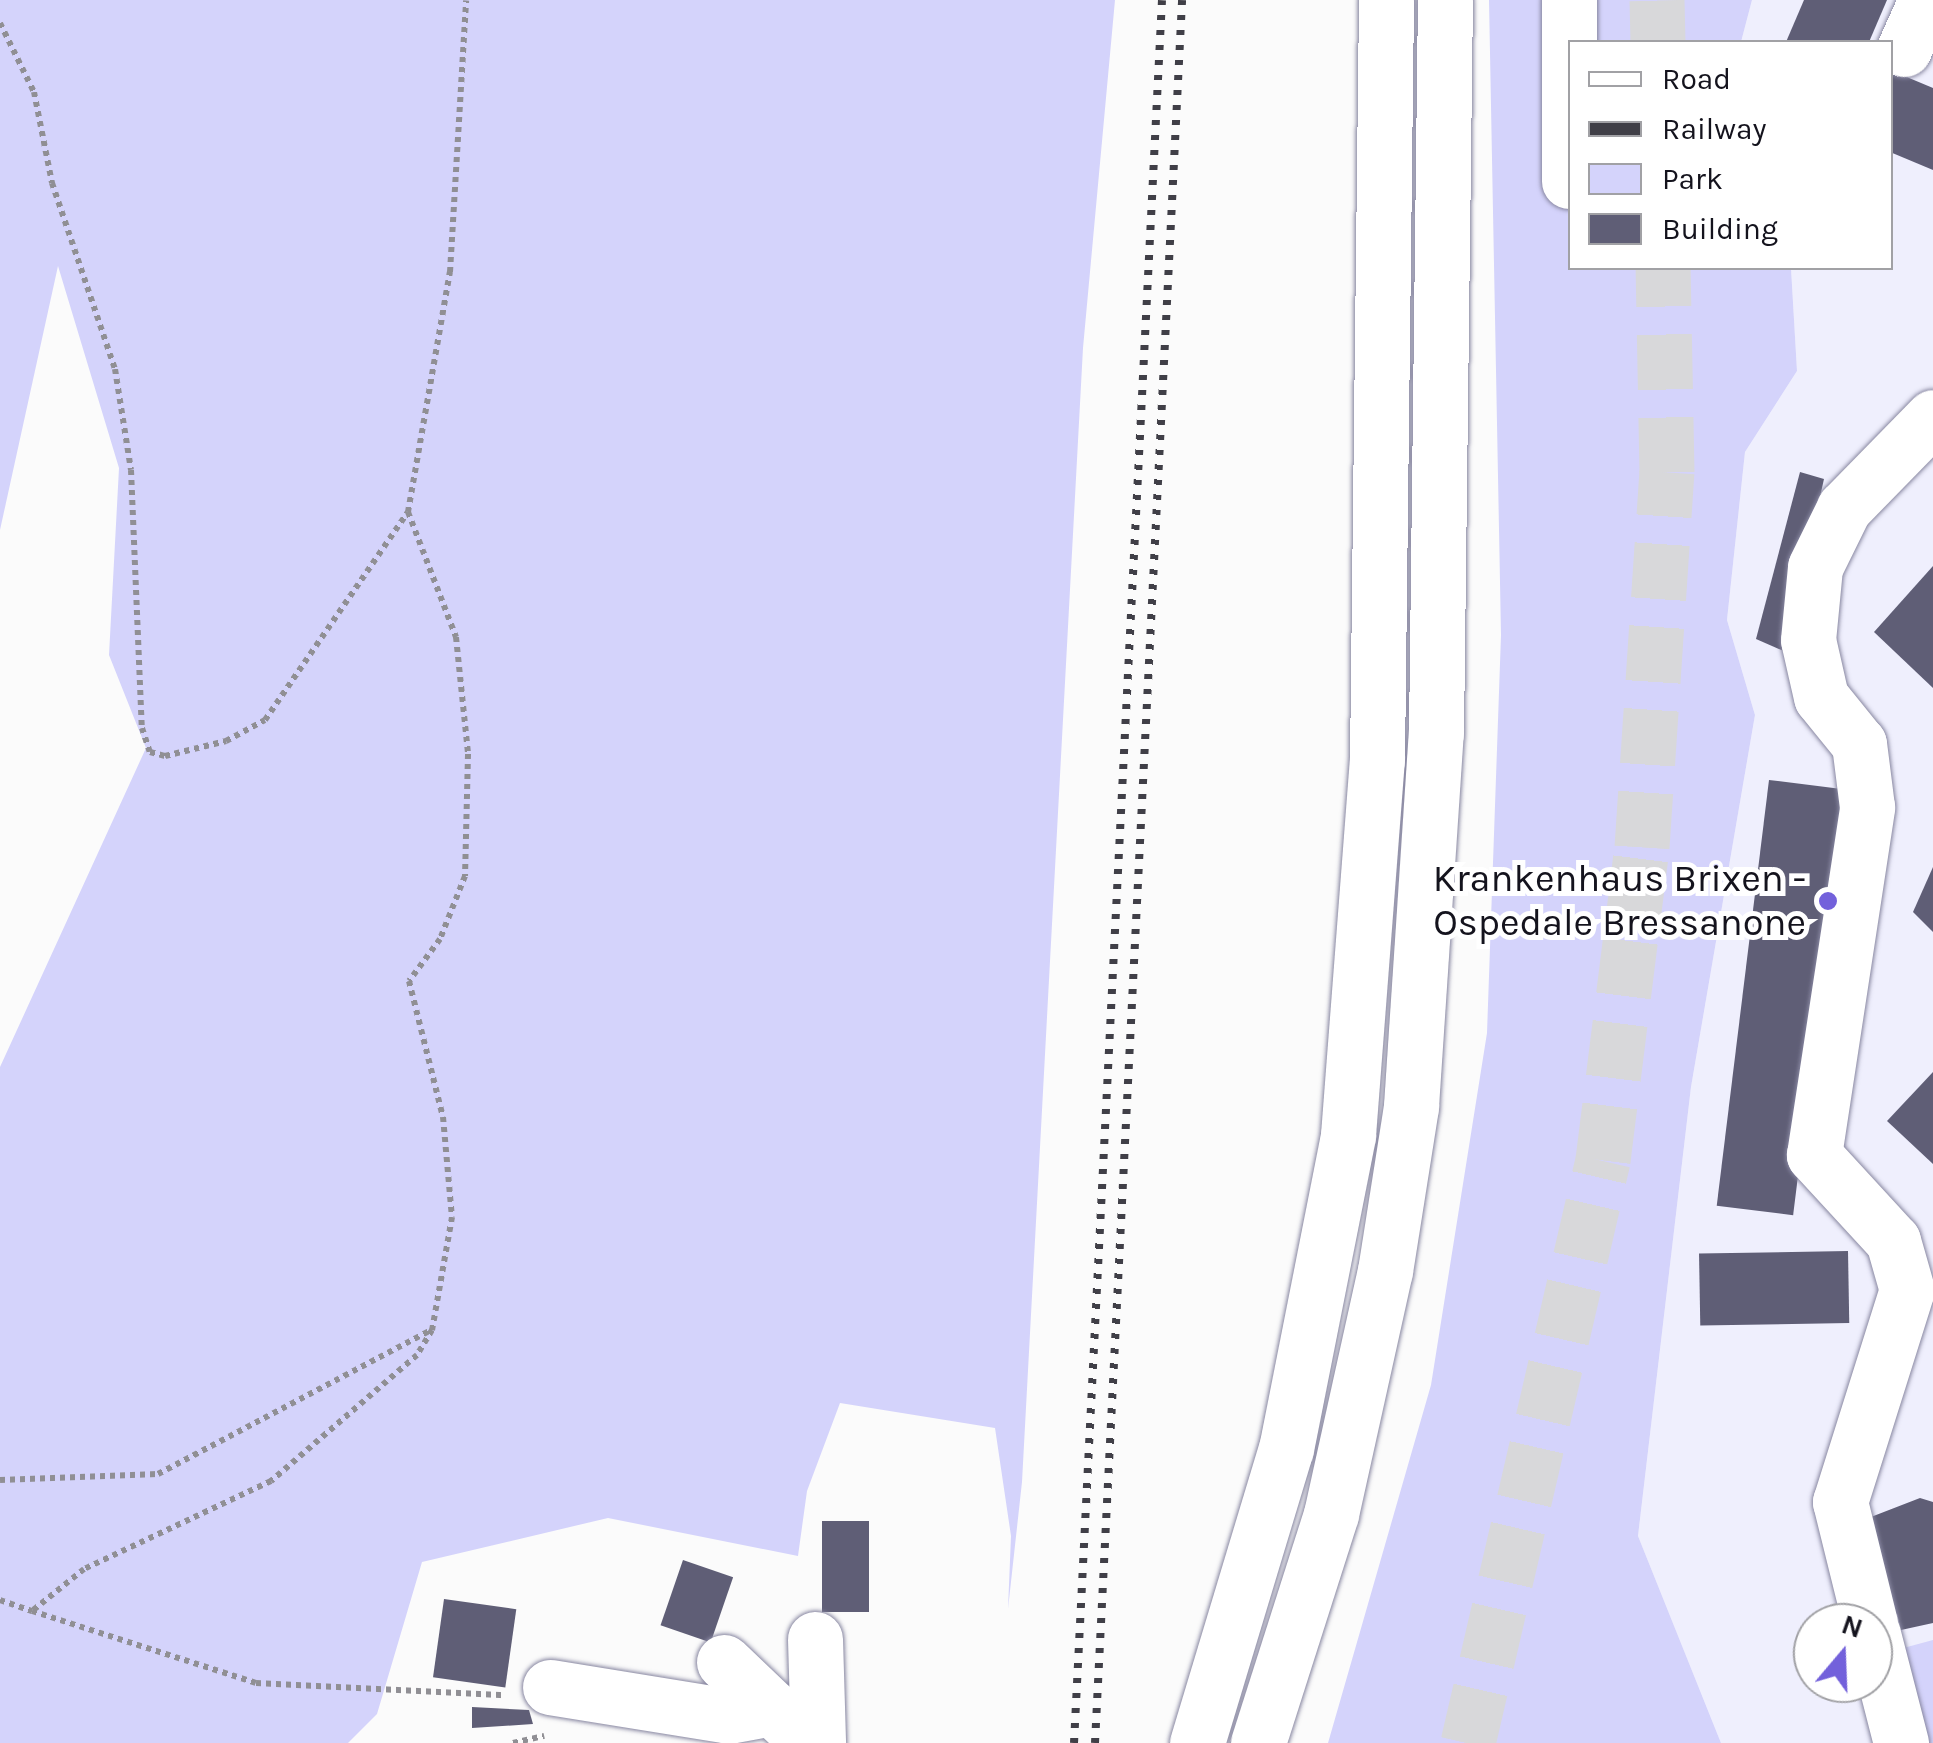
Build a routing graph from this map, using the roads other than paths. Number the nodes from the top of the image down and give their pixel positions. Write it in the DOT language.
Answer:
graph roads {
  1 [pos="1386,0"];
  2 [pos="1446,0"];
  3 [pos="1569,0"];
  4 [pos="1926,0"];
  5 [pos="1569,40"];
  6 [pos="1904,49"];
  7 [pos="1933,417"];
  8 [pos="1865,1603"];
  9 [pos="816,1639"];
  10 [pos="724,1662"];
  11 [pos="550,1686"];
  12 [pos="1891,1703"];
  13 [pos="790,1726"];
  14 [pos="818,1743"];
  15 [pos="1197,1743"];
  16 [pos="1258,1743"];
  17 [pos="1901,1743"];
  1 -- 15 [label="main road"];
  2 -- 16 [label="main road"];
  3 -- 5 [label="main road"];
  4 -- 6 [label="main road"];
  7 -- 8 [label="main road"];
  9 -- 14 [label="main road"];
  10 -- 13 [label="main road"];
  11 -- 13 [label="main road"];
  12 -- 17 [label="main road"];
}
